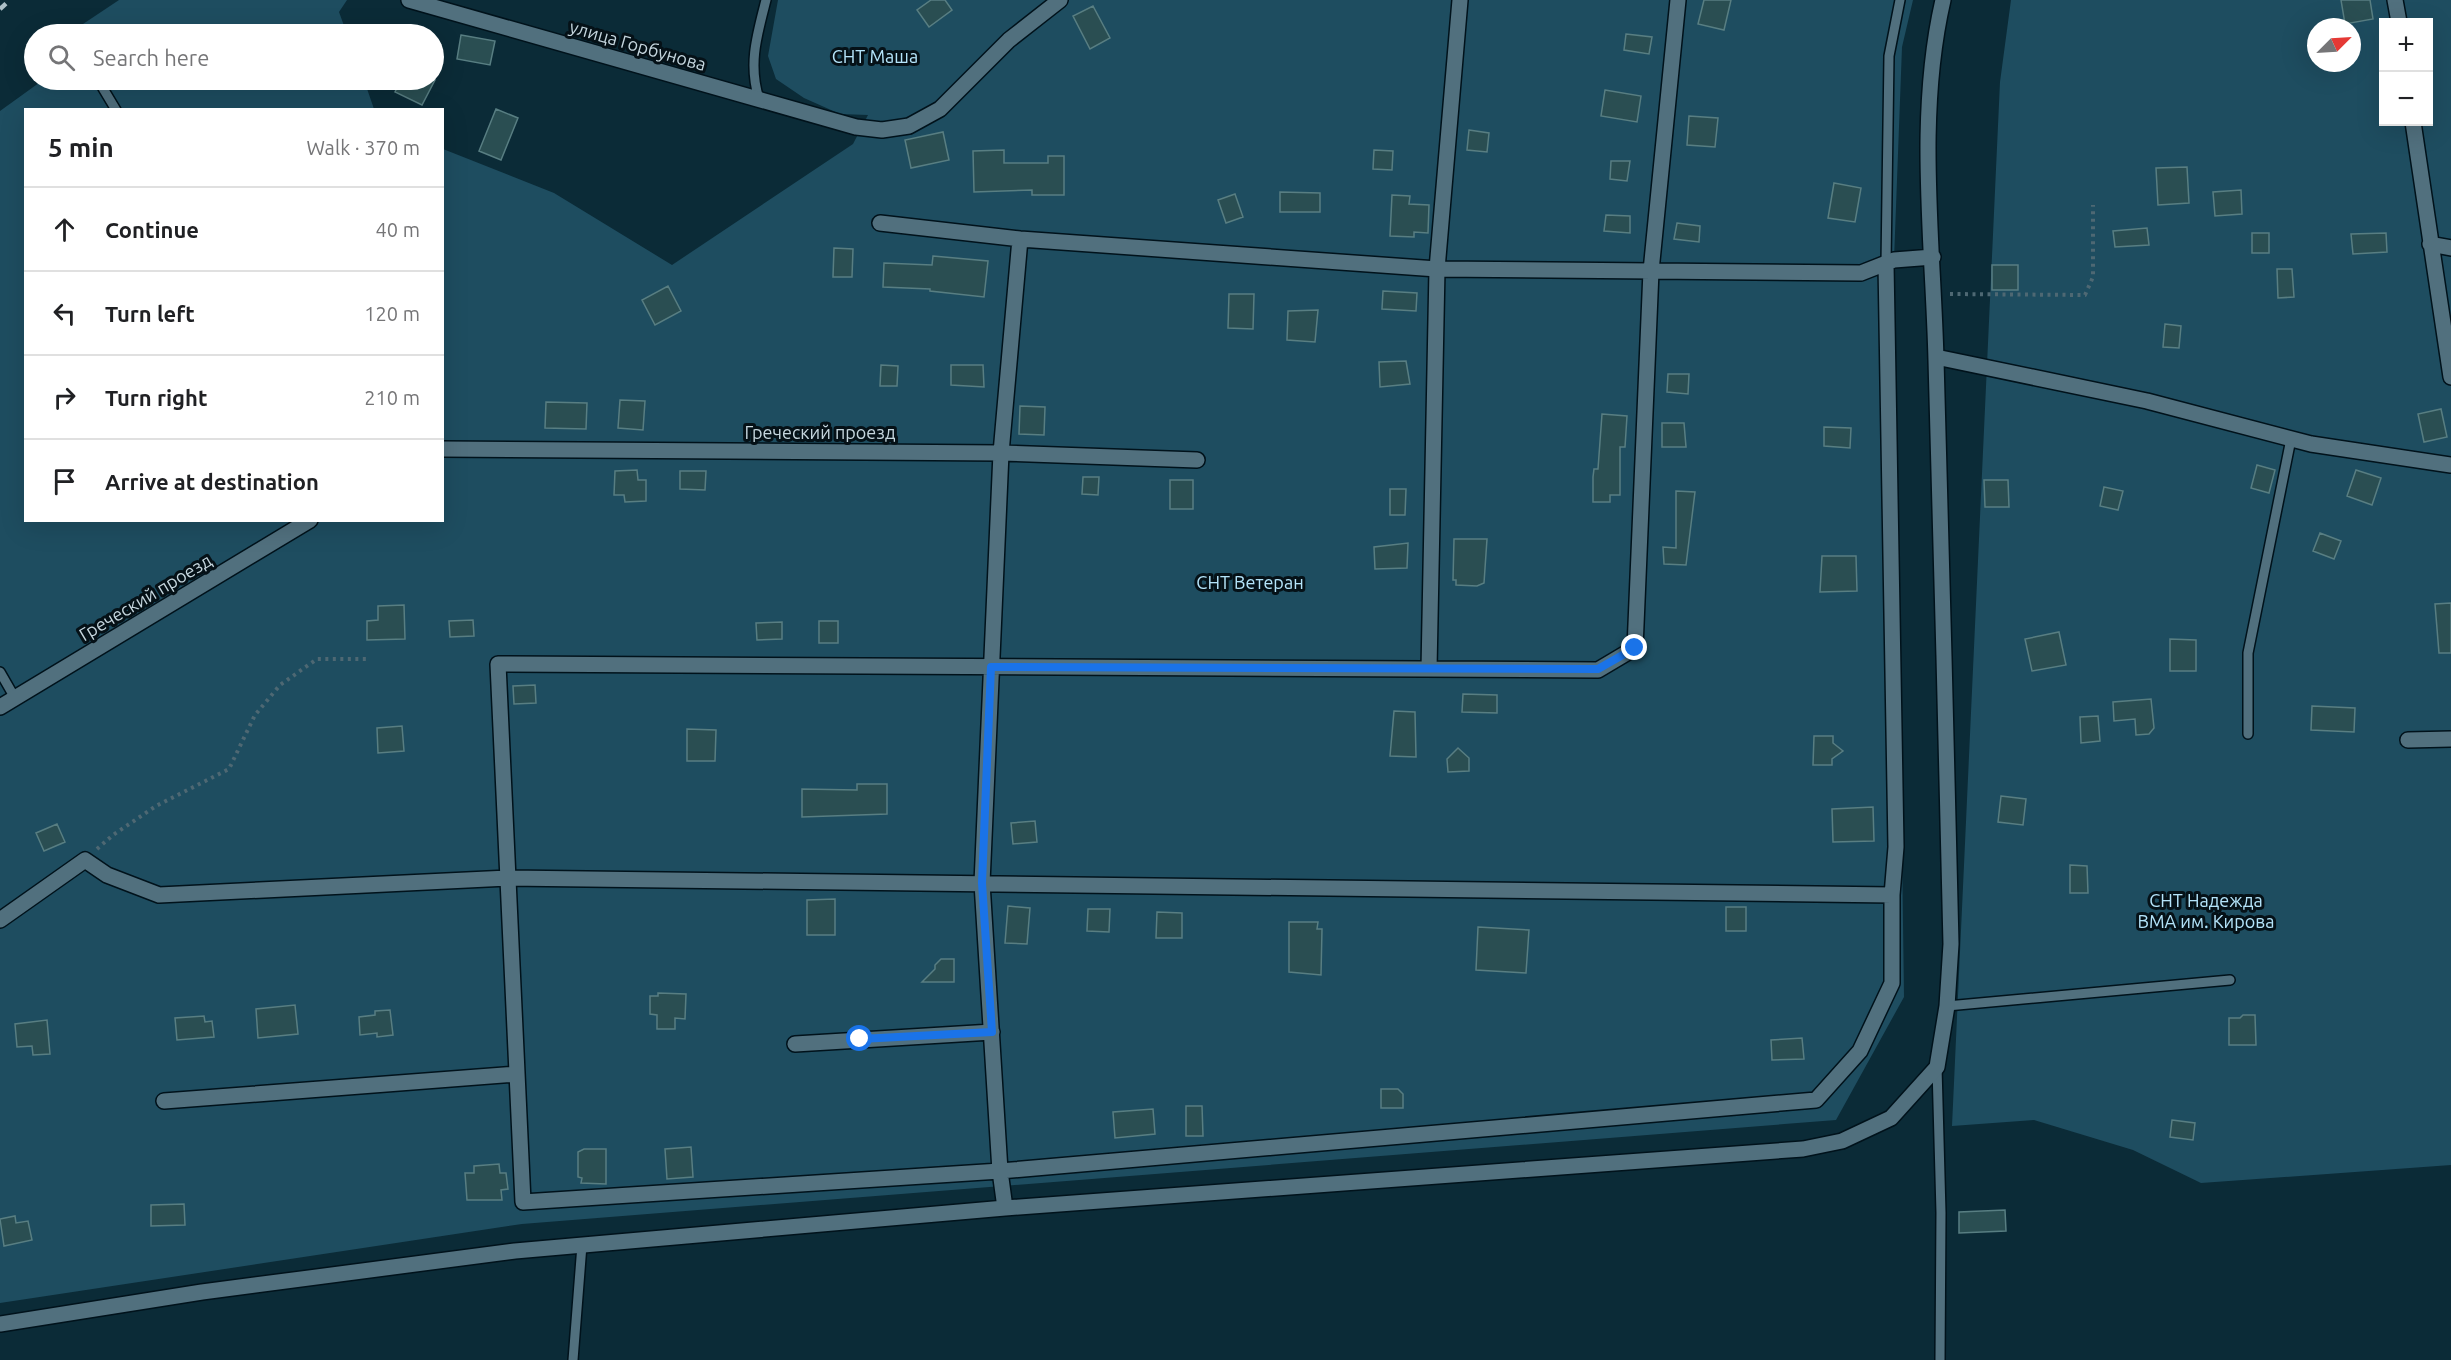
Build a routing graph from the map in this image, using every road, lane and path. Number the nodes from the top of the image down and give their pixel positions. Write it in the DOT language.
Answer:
graph roads {
  1 [pos="409,0"];
  2 [pos="766,0"];
  3 [pos="1060,0"];
  4 [pos="1460,0"];
  5 [pos="1678,0"];
  6 [pos="1900,0"];
  7 [pos="1943,0"];
  8 [pos="2396,0"];
  9 [pos="2398,18"];
  10 [pos="104,90"];
  11 [pos="759,99"];
  12 [pos="115,108"];
  13 [pos="2414,126"];
  14 [pos="2093,205"];
  15 [pos="880,223"];
  16 [pos="1020,239"];
  17 [pos="2430,244"];
  18 [pos="2451,248"];
  19 [pos="1933,257"];
  20 [pos="1886,264"];
  21 [pos="1437,268"];
  22 [pos="1651,271"];
  23 [pos="1939,294"];
  24 [pos="1936,357"];
  25 [pos="2451,377"];
  26 [pos="2291,438"];
  27 [pos="444,449"];
  28 [pos="1001,453"];
  29 [pos="1197,460"];
  30 [pos="2451,465"];
  31 [pos="307,522"];
  32 [pos="369,659"];
  33 [pos="991,667"];
  34 [pos="1428,669"];
  35 [pos="0,672"];
  36 [pos="15,699"];
  37 [pos="0,707"];
  38 [pos="2248,734"];
  39 [pos="2451,739"];
  40 [pos="2408,740"];
  41 [pos="85,860"];
  42 [pos="508,878"];
  43 [pos="982,883"];
  44 [pos="1892,895"];
  45 [pos="0,920"];
  46 [pos="2230,980"];
  47 [pos="1947,1006"];
  48 [pos="992,1032"];
  49 [pos="795,1044"];
  50 [pos="1937,1067"];
  51 [pos="517,1074"];
  52 [pos="164,1101"];
  53 [pos="1000,1171"];
  54 [pos="1005,1208"];
  55 [pos="582,1245"];
  56 [pos="0,1324"];
  57 [pos="573,1360"];
  58 [pos="1940,1360"];
  1 -- 11 [label="street, улица Горбунова"];
  2 -- 11 [label="lane"];
  3 -- 11 [label="street, улица Горбунова"];
  4 -- 21 [label="street"];
  5 -- 22 [label="street"];
  6 -- 20 [label="lane"];
  7 -- 19 [label="street"];
  8 -- 9 [label="street"];
  10 -- 12 [label="lane"];
  13 -- 17 [label="street"];
  14 -- 23 [label="path"];
  15 -- 16 [label="street"];
  16 -- 21 [label="street"];
  16 -- 28 [label="street"];
  17 -- 18 [label="street"];
  17 -- 25 [label="street"];
  19 -- 20 [label="street"];
  19 -- 24 [label="street"];
  20 -- 22 [label="street"];
  20 -- 44 [label="street"];
  21 -- 22 [label="street"];
  21 -- 34 [label="street"];
  22 -- 34 [label="street"];
  24 -- 26 [label="street"];
  24 -- 47 [label="street"];
  26 -- 30 [label="street"];
  26 -- 38 [label="lane"];
  27 -- 28 [label="street, Греческий проезд"];
  28 -- 29 [label="street, Греческий проезд"];
  28 -- 33 [label="street"];
  31 -- 36 [label="street, Греческий проезд"];
  32 -- 41 [label="path"];
  33 -- 34 [label="street"];
  33 -- 42 [label="street"];
  33 -- 43 [label="street"];
  35 -- 36 [label="lane"];
  36 -- 37 [label="street, Греческий проезд"];
  39 -- 40 [label="street"];
  41 -- 42 [label="street"];
  41 -- 45 [label="street"];
  42 -- 43 [label="street"];
  42 -- 51 [label="street"];
  43 -- 44 [label="street"];
  43 -- 48 [label="street"];
  44 -- 53 [label="street"];
  46 -- 47 [label="lane"];
  47 -- 50 [label="street"];
  48 -- 49 [label="street"];
  48 -- 53 [label="street"];
  50 -- 54 [label="street"];
  50 -- 58 [label="lane"];
  51 -- 52 [label="street"];
  51 -- 53 [label="street"];
  53 -- 54 [label="street"];
  54 -- 55 [label="street"];
  55 -- 56 [label="street"];
  55 -- 57 [label="lane"];
}
